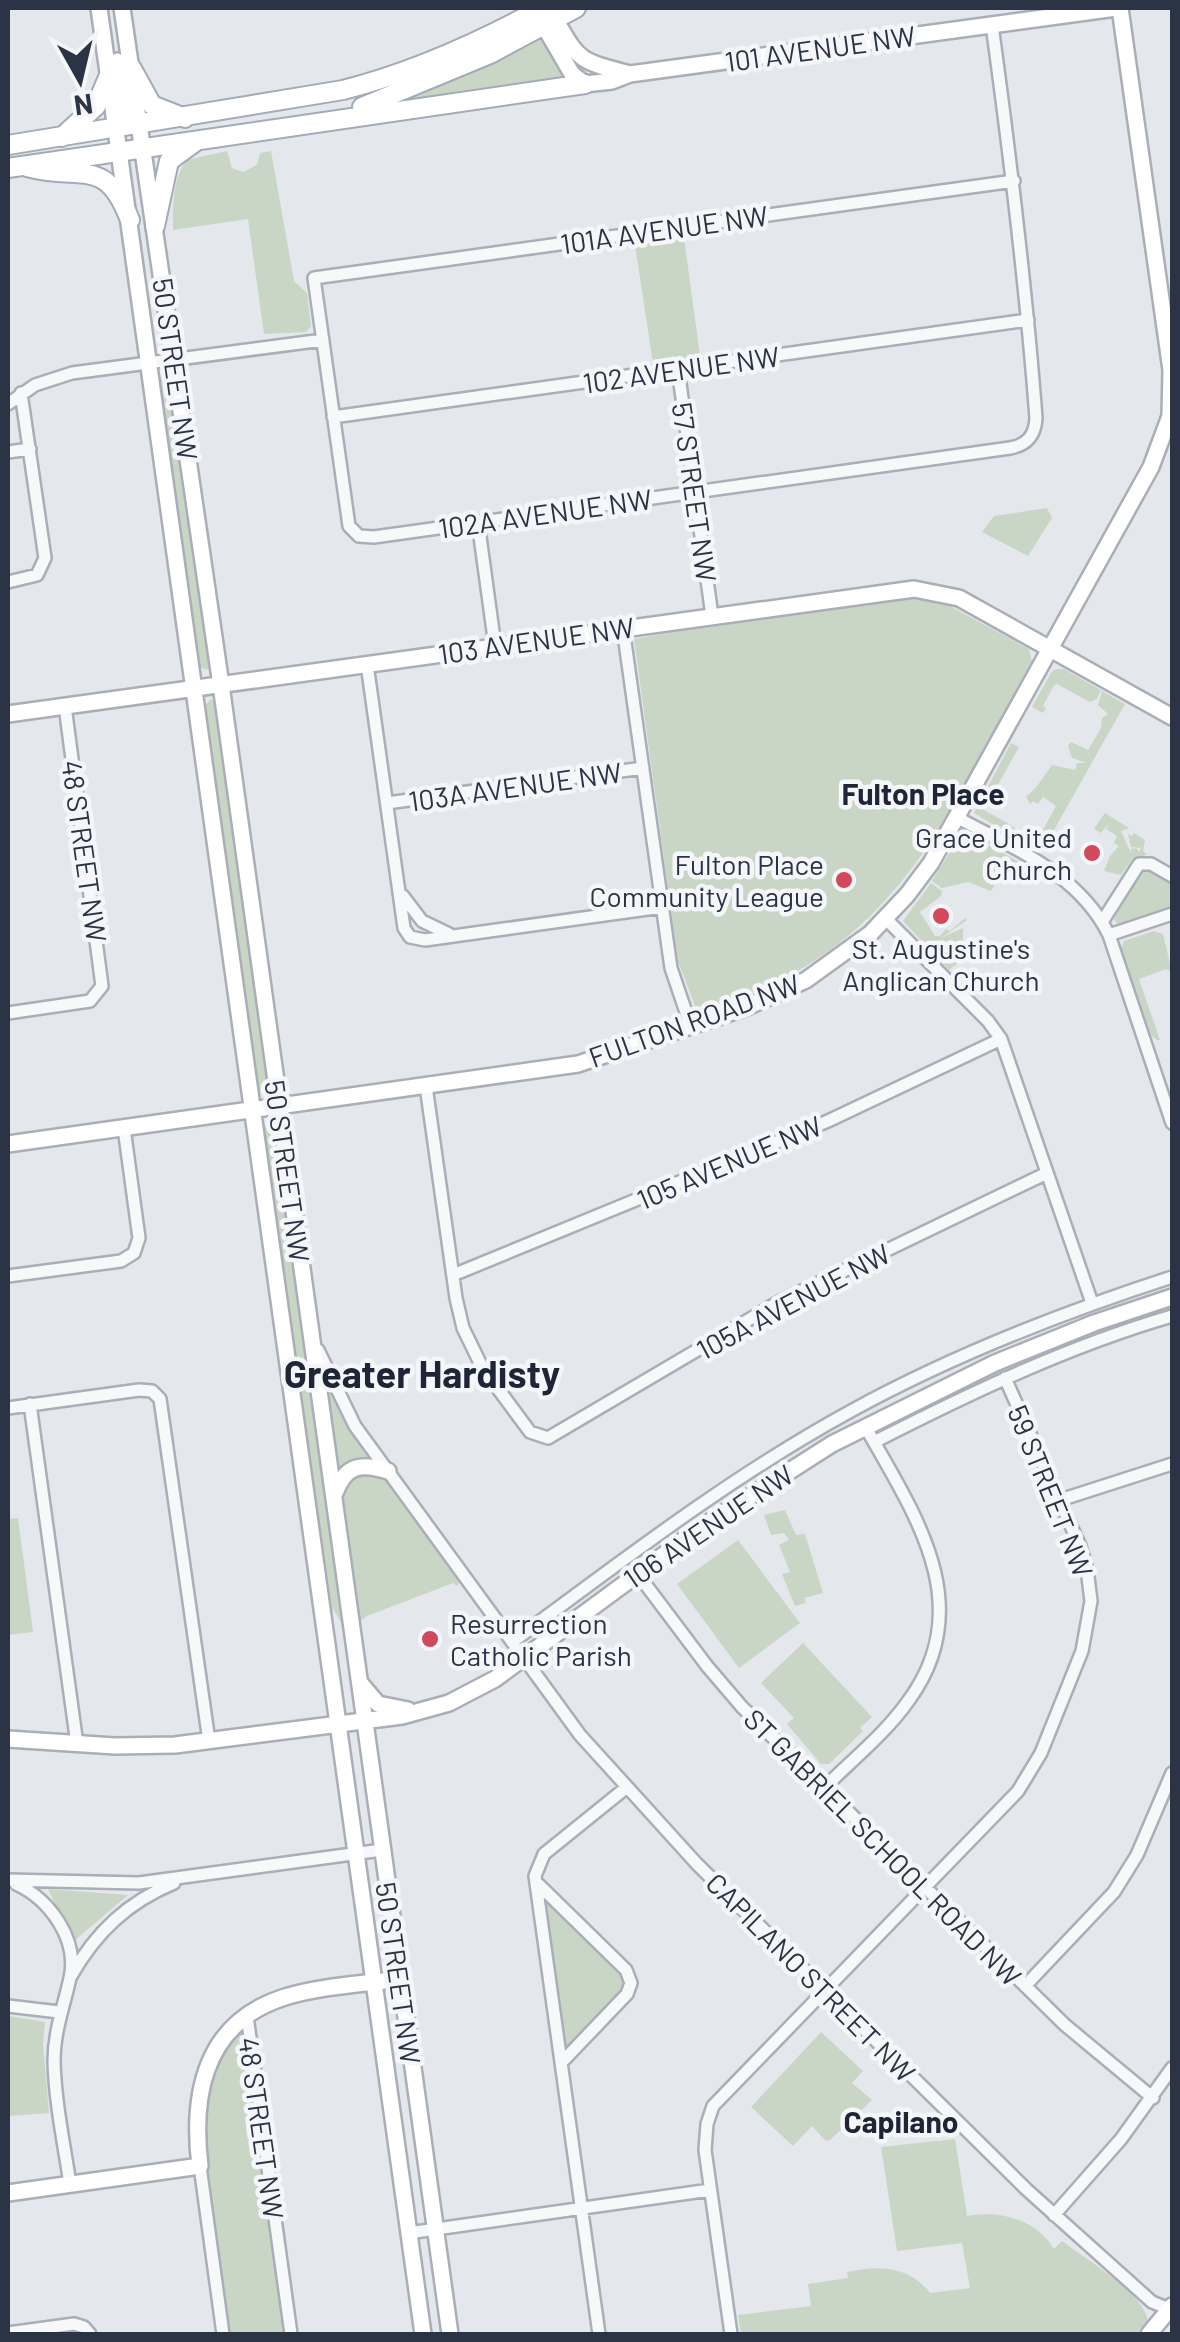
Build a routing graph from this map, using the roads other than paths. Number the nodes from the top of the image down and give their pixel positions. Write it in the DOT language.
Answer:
graph roads {
  1 [pos="100,8"];
  2 [pos="122,8"];
  3 [pos="576,8"];
  4 [pos="1118,8"];
  5 [pos="1035,13"];
  6 [pos="545,14"];
  7 [pos="992,24"];
  8 [pos="131,67"];
  9 [pos="630,74"];
  10 [pos="109,76"];
  11 [pos="585,84"];
  12 [pos="186,118"];
  13 [pos="329,120"];
  14 [pos="129,127"];
  15 [pos="62,137"];
  16 [pos="202,138"];
  17 [pos="8,145"];
  18 [pos="143,146"];
  19 [pos="120,150"];
  20 [pos="15,166"];
  21 [pos="1014,181"];
  22 [pos="130,220"];
  23 [pos="156,226"];
  24 [pos="1168,310"];
  25 [pos="1028,320"];
  26 [pos="323,340"];
  27 [pos="174,360"];
  28 [pos="150,363"];
  29 [pos="678,369"];
  30 [pos="22,394"];
  31 [pos="8,404"];
  32 [pos="334,417"];
  33 [pos="30,449"];
  34 [pos="8,452"];
  35 [pos="695,492"];
  36 [pos="478,522"];
  37 [pos="8,582"];
  38 [pos="712,616"];
  39 [pos="623,628"];
  40 [pos="495,646"];
  41 [pos="1051,649"];
  42 [pos="367,664"];
  43 [pos="220,684"];
  44 [pos="195,688"];
  45 [pos="64,706"];
  46 [pos="8,714"];
  47 [pos="1172,717"];
  48 [pos="643,768"];
  49 [pos="387,803"];
  50 [pos="958,818"];
  51 [pos="1172,876"];
  52 [pos="398,885"];
  53 [pos="662,907"];
  54 [pos="1172,914"];
  55 [pos="885,918"];
  56 [pos="1102,922"];
  57 [pos="458,936"];
  58 [pos="1109,936"];
  59 [pos="8,1013"];
  60 [pos="691,1026"];
  61 [pos="1001,1039"];
  62 [pos="426,1086"];
  63 [pos="280,1106"];
  64 [pos="254,1110"];
  65 [pos="1172,1123"];
  66 [pos="124,1128"];
  67 [pos="8,1144"];
  68 [pos="1048,1173"];
  69 [pos="453,1275"];
  70 [pos="8,1276"];
  71 [pos="1172,1276"];
  72 [pos="1172,1297"];
  73 [pos="1092,1303"];
  74 [pos="1172,1316"];
  75 [pos="311,1332"];
  76 [pos="1005,1378"];
  77 [pos="30,1404"];
  78 [pos="8,1408"];
  79 [pos="866,1426"];
  80 [pos="874,1442"];
  81 [pos="1172,1464"];
  82 [pos="388,1471"];
  83 [pos="334,1497"];
  84 [pos="1060,1500"];
  85 [pos="637,1572"];
  86 [pos="512,1642"];
  87 [pos="524,1658"];
  88 [pos="357,1676"];
  89 [pos="421,1712"];
  90 [pos="364,1721"];
  91 [pos="339,1723"];
  92 [pos="8,1739"];
  93 [pos="208,1740"];
  94 [pos="77,1744"];
  95 [pos="1172,1773"];
  96 [pos="627,1787"];
  97 [pos="824,1788"];
  98 [pos="382,1850"];
  99 [pos="356,1854"];
  100 [pos="188,1878"];
  101 [pos="8,1880"];
  102 [pos="536,1882"];
  103 [pos="926,1889"];
  104 [pos="70,1978"];
  105 [pos="400,1979"];
  106 [pos="374,1983"];
  107 [pos="1025,1986"];
  108 [pos="824,1990"];
  109 [pos="8,2006"];
  110 [pos="59,2012"];
  111 [pos="246,2016"];
  112 [pos="562,2062"];
  113 [pos="1172,2068"];
  114 [pos="1153,2098"];
  115 [pos="200,2166"];
  116 [pos="70,2184"];
  117 [pos="710,2190"];
  118 [pos="8,2193"];
  119 [pos="581,2208"];
  120 [pos="1054,2215"];
  121 [pos="436,2228"];
  122 [pos="408,2232"];
  123 [pos="1172,2309"];
  124 [pos="87,2331"];
  125 [pos="8,2332"];
  126 [pos="222,2334"];
  127 [pos="291,2334"];
  128 [pos="422,2334"];
  129 [pos="450,2334"];
  130 [pos="599,2334"];
  131 [pos="731,2334"];
  132 [pos="1149,2334"];
  1 -- 10 [label="main road, 50 STREET NW"];
  1 -- 14 [label="main road"];
  2 -- 8 [label="main road, 50 STREET NW"];
  3 -- 6 [label="main road"];
  4 -- 5 [label="main road, 101 AVENUE NW"];
  4 -- 24 [label="main road, FULTON ROAD NW"];
  5 -- 7 [label="main road, 101 AVENUE NW"];
  6 -- 9 [label="main road"];
  6 -- 11 [label="main road"];
  6 -- 12 [label="main road"];
  6 -- 13 [label="main road"];
  7 -- 9 [label="main road, 101 AVENUE NW"];
  7 -- 21 [label="street"];
  8 -- 12 [label="main road"];
  8 -- 14 [label="main road, 50 STREET NW"];
  9 -- 11 [label="main road, 101 AVENUE NW"];
  10 -- 14 [label="main road, 50 STREET NW"];
  10 -- 15 [label="main road"];
  11 -- 13 [label="main road"];
  12 -- 14 [label="main road"];
  13 -- 16 [label="main road"];
  14 -- 15 [label="main road"];
  14 -- 18 [label="main road, 50 STREET NW"];
  14 -- 19 [label="main road, 50 STREET NW"];
  15 -- 17 [label="main road"];
  16 -- 18 [label="main road"];
  16 -- 23 [label="main road"];
  18 -- 19 [label="main road"];
  18 -- 23 [label="main road, 50 STREET NW"];
  19 -- 20 [label="main road"];
  19 -- 22 [label="main road, 50 STREET NW"];
  20 -- 22 [label="main road"];
  21 -- 25 [label="street"];
  21 -- 26 [label="street, 101A AVENUE NW"];
  22 -- 28 [label="main road, 50 STREET NW"];
  23 -- 27 [label="main road, 50 STREET NW"];
  24 -- 41 [label="main road, FULTON ROAD NW"];
  25 -- 29 [label="street, 102 AVENUE NW"];
  25 -- 35 [label="street, 102A AVENUE NW"];
  26 -- 27 [label="street"];
  26 -- 32 [label="street"];
  27 -- 28 [label="street"];
  27 -- 43 [label="main road, 50 STREET NW"];
  28 -- 30 [label="street"];
  28 -- 44 [label="main road, 50 STREET NW"];
  29 -- 32 [label="street, 102 AVENUE NW"];
  29 -- 35 [label="street, 57 STREET NW"];
  30 -- 31 [label="street"];
  30 -- 33 [label="street"];
  32 -- 36 [label="street, 102A AVENUE NW"];
  33 -- 34 [label="street"];
  33 -- 37 [label="street"];
  35 -- 36 [label="street, 102A AVENUE NW"];
  35 -- 38 [label="street, 57 STREET NW"];
  36 -- 40 [label="street"];
  38 -- 39 [label="main road, 103 AVENUE NW"];
  38 -- 41 [label="main road, 103 AVENUE NW"];
  39 -- 40 [label="main road, 103 AVENUE NW"];
  39 -- 48 [label="street"];
  40 -- 42 [label="main road, 103 AVENUE NW"];
  41 -- 47 [label="main road"];
  41 -- 50 [label="main road, FULTON ROAD NW"];
  42 -- 43 [label="main road, 103 AVENUE NW"];
  42 -- 49 [label="street"];
  43 -- 44 [label="main road, 103 AVENUE NW"];
  43 -- 63 [label="main road, 50 STREET NW"];
  44 -- 45 [label="main road, 103 AVENUE NW"];
  44 -- 64 [label="main road, 50 STREET NW"];
  45 -- 46 [label="main road, 103 AVENUE NW"];
  45 -- 59 [label="street, 48 STREET NW"];
  48 -- 49 [label="street, 103A AVENUE NW"];
  48 -- 53 [label="street"];
  49 -- 52 [label="street"];
  50 -- 55 [label="main road, FULTON ROAD NW"];
  50 -- 56 [label="street"];
  51 -- 56 [label="street"];
  52 -- 57 [label="street"];
  52 -- 57 [label="street"];
  53 -- 57 [label="street"];
  53 -- 60 [label="street"];
  54 -- 58 [label="street"];
  55 -- 60 [label="main road, FULTON ROAD NW"];
  55 -- 61 [label="street"];
  56 -- 58 [label="street"];
  58 -- 65 [label="street"];
  60 -- 62 [label="main road, FULTON ROAD NW"];
  61 -- 68 [label="street"];
  61 -- 69 [label="street, 105 AVENUE NW"];
  62 -- 63 [label="main road, FULTON ROAD NW"];
  62 -- 69 [label="street"];
  63 -- 64 [label="main road, FULTON ROAD NW"];
  63 -- 75 [label="main road, 50 STREET NW"];
  64 -- 66 [label="main road, FULTON ROAD NW"];
  64 -- 91 [label="main road, 50 STREET NW"];
  66 -- 67 [label="main road, FULTON ROAD NW"];
  66 -- 70 [label="street"];
  68 -- 69 [label="street, 105A AVENUE NW"];
  68 -- 73 [label="street"];
  71 -- 73 [label="street, 106 AVENUE NW"];
  72 -- 79 [label="main road, 106 AVENUE NW"];
  73 -- 86 [label="street, 106 AVENUE NW"];
  74 -- 76 [label="street"];
  75 -- 82 [label="street, CAPILANO STREET NW"];
  75 -- 83 [label="main road, 50 STREET NW"];
  76 -- 80 [label="street"];
  76 -- 84 [label="street, 59 STREET NW"];
  77 -- 78 [label="street"];
  77 -- 93 [label="street"];
  77 -- 94 [label="street"];
  79 -- 80 [label="street"];
  79 -- 85 [label="main road, 106 AVENUE NW"];
  80 -- 97 [label="street"];
  81 -- 84 [label="street"];
  82 -- 83 [label="main road"];
  82 -- 86 [label="street, CAPILANO STREET NW"];
  83 -- 88 [label="main road, 50 STREET NW"];
  84 -- 103 [label="street, 59 STREET NW"];
  85 -- 87 [label="main road, 106 AVENUE NW"];
  85 -- 97 [label="street, ST GABRIEL SCHOOL ROAD NW"];
  86 -- 87 [label="street, CAPILANO STREET NW"];
  87 -- 89 [label="main road, 106 AVENUE NW"];
  87 -- 96 [label="street, CAPILANO STREET NW"];
  88 -- 89 [label="main road"];
  88 -- 90 [label="main road, 50 STREET NW"];
  89 -- 90 [label="main road, 106 AVENUE NW"];
  90 -- 91 [label="main road, 106 AVENUE NW"];
  90 -- 98 [label="main road, 50 STREET NW"];
  91 -- 93 [label="main road, 106 AVENUE NW"];
  91 -- 99 [label="main road, 50 STREET NW"];
  92 -- 94 [label="main road, 106 AVENUE NW"];
  93 -- 94 [label="main road, 106 AVENUE NW"];
  95 -- 107 [label="street"];
  96 -- 102 [label="street"];
  96 -- 108 [label="street, CAPILANO STREET NW"];
  97 -- 103 [label="street, ST GABRIEL SCHOOL ROAD NW"];
  98 -- 99 [label="street"];
  98 -- 105 [label="main road, 50 STREET NW"];
  99 -- 100 [label="street"];
  99 -- 106 [label="main road, 50 STREET NW"];
  100 -- 101 [label="street"];
  100 -- 104 [label="street"];
  101 -- 104 [label="street"];
  102 -- 112 [label="street"];
  102 -- 112 [label="street"];
  103 -- 107 [label="street, ST GABRIEL SCHOOL ROAD NW"];
  103 -- 108 [label="street, 59 STREET NW"];
  104 -- 110 [label="street"];
  105 -- 106 [label="main road"];
  105 -- 121 [label="main road, 50 STREET NW"];
  106 -- 111 [label="main road"];
  106 -- 122 [label="main road, 50 STREET NW"];
  107 -- 114 [label="street, ST GABRIEL SCHOOL ROAD NW"];
  108 -- 117 [label="street, 59 STREET NW"];
  108 -- 120 [label="street, CAPILANO STREET NW"];
  109 -- 110 [label="street"];
  110 -- 116 [label="street"];
  111 -- 115 [label="main road, 48 STREET NW"];
  111 -- 127 [label="street, 48 STREET NW"];
  112 -- 119 [label="street"];
  113 -- 114 [label="street"];
  114 -- 120 [label="street"];
  115 -- 116 [label="main road"];
  115 -- 126 [label="street, 48 STREET NW"];
  116 -- 118 [label="main road"];
  117 -- 119 [label="street"];
  117 -- 131 [label="street"];
  119 -- 121 [label="street"];
  119 -- 130 [label="street"];
  120 -- 123 [label="street, CAPILANO STREET NW"];
  121 -- 122 [label="street"];
  121 -- 129 [label="main road, 50 STREET NW"];
  122 -- 128 [label="main road, 50 STREET NW"];
  123 -- 132 [label="main road"];
  124 -- 125 [label="street"];
}
